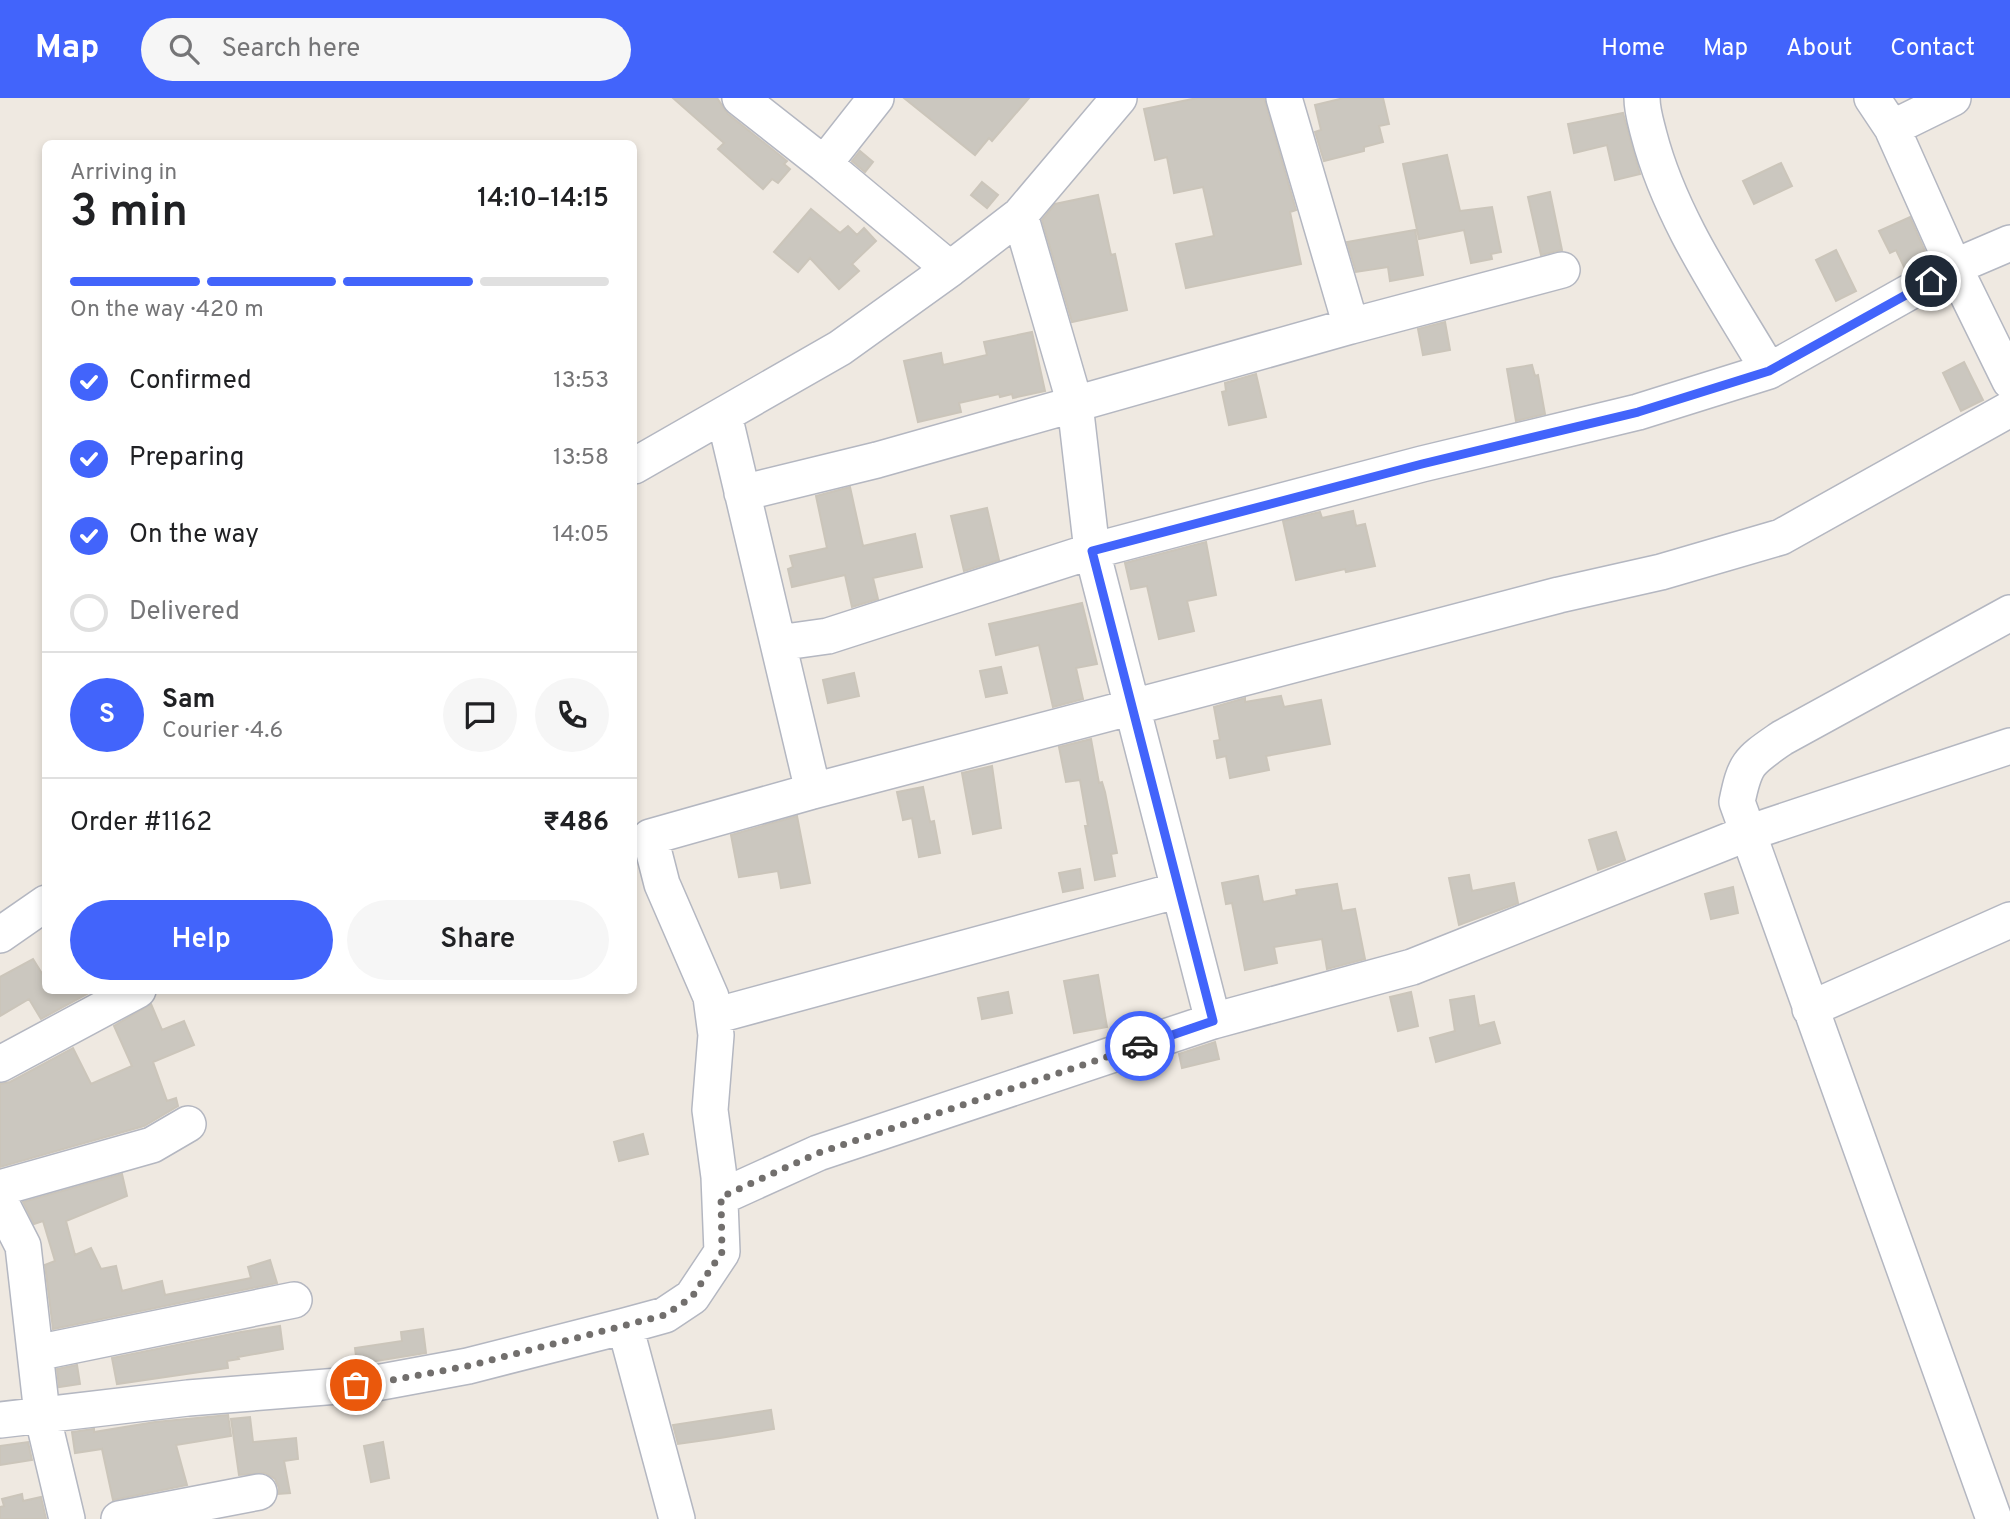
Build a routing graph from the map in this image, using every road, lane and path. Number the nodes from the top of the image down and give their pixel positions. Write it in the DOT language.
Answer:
graph roads {
  1 [pos="740,98"];
  2 [pos="876,98"];
  3 [pos="1119,98"];
  4 [pos="1284,98"];
  5 [pos="1642,98"];
  6 [pos="1872,98"];
  7 [pos="1953,98"];
  8 [pos="1892,128"];
  9 [pos="824,164"];
  10 [pos="1020,215"];
  11 [pos="2010,243"];
  12 [pos="1954,268"];
  13 [pos="950,269"];
  14 [pos="1562,270"];
  15 [pos="1351,326"];
  16 [pos="1769,371"];
  17 [pos="2010,381"];
  18 [pos="1075,404"];
  19 [pos="2010,409"];
  20 [pos="724,415"];
  21 [pos="637,464"];
  22 [pos="742,493"];
  23 [pos="1092,551"];
  24 [pos="2010,613"];
  25 [pos="778,643"];
  26 [pos="1131,706"];
  27 [pos="2010,746"];
  28 [pos="813,791"];
  29 [pos="1748,833"];
  30 [pos="1179,890"];
  31 [pos="42,906"];
  32 [pos="2010,920"];
  33 [pos="0,936"];
  34 [pos="131,994"];
  35 [pos="1811,1009"];
  36 [pos="714,1016"];
  37 [pos="1213,1021"];
  38 [pos="0,1064"];
  39 [pos="188,1124"];
  40 [pos="0,1188"];
  41 [pos="721,1197"];
  42 [pos="0,1201"];
  43 [pos="294,1300"];
  44 [pos="625,1326"];
  45 [pos="36,1353"];
  46 [pos="42,1414"];
  47 [pos="0,1420"];
  48 [pos="258,1492"];
  49 [pos="67,1519"];
  50 [pos="119,1519"];
  51 [pos="677,1519"];
  52 [pos="1994,1519"];
  1 -- 9 [label="street"];
  2 -- 9 [label="street"];
  3 -- 10 [label="street"];
  4 -- 15 [label="street"];
  5 -- 16 [label="street"];
  6 -- 8 [label="street"];
  7 -- 8 [label="street"];
  8 -- 12 [label="street"];
  9 -- 13 [label="street"];
  10 -- 13 [label="street"];
  10 -- 18 [label="street"];
  11 -- 12 [label="street"];
  12 -- 16 [label="street"];
  12 -- 17 [label="street"];
  13 -- 20 [label="street"];
  14 -- 15 [label="street"];
  15 -- 18 [label="street"];
  16 -- 23 [label="street"];
  18 -- 22 [label="street"];
  18 -- 23 [label="street"];
  19 -- 26 [label="street"];
  20 -- 21 [label="street"];
  20 -- 22 [label="street"];
  22 -- 25 [label="street"];
  23 -- 25 [label="street"];
  23 -- 26 [label="street"];
  24 -- 29 [label="street"];
  25 -- 28 [label="street"];
  26 -- 28 [label="street"];
  26 -- 30 [label="street"];
  27 -- 29 [label="street"];
  28 -- 36 [label="street"];
  29 -- 35 [label="street"];
  29 -- 37 [label="street"];
  30 -- 36 [label="street"];
  30 -- 37 [label="street"];
  31 -- 33 [label="street"];
  32 -- 35 [label="street"];
  34 -- 38 [label="street"];
  35 -- 52 [label="street"];
  36 -- 41 [label="street"];
  37 -- 41 [label="street"];
  39 -- 40 [label="street"];
  41 -- 44 [label="street"];
  42 -- 45 [label="street"];
  43 -- 45 [label="street"];
  44 -- 46 [label="street"];
  44 -- 51 [label="street"];
  45 -- 46 [label="street"];
  46 -- 47 [label="street"];
  46 -- 49 [label="street"];
  48 -- 50 [label="street"];
}
